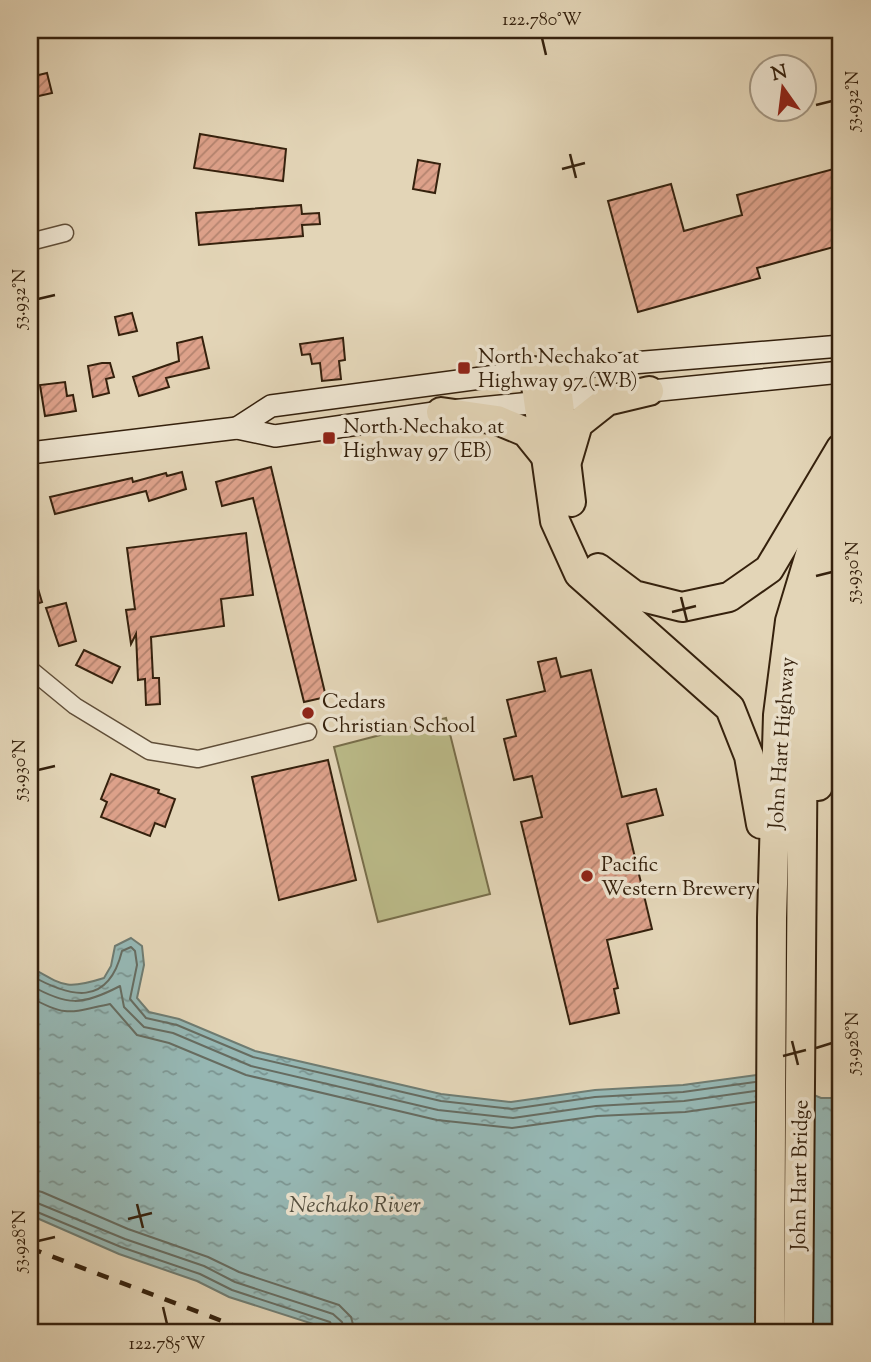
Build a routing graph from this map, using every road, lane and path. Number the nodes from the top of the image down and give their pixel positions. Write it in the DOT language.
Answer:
graph roads {
  1 [pos="65,233"];
  2 [pos="30,242"];
  3 [pos="841,346"];
  4 [pos="545,371"];
  5 [pos="841,372"];
  6 [pos="649,391"];
  7 [pos="548,403"];
  8 [pos="442,412"];
  9 [pos="237,428"];
  10 [pos="841,448"];
  11 [pos="30,453"];
  12 [pos="557,459"];
  13 [pos="841,475"];
  14 [pos="841,526"];
  15 [pos="841,620"];
  16 [pos="30,669"];
  17 [pos="308,732"];
  18 [pos="801,838"];
  19 [pos="772,918"];
  20 [pos="801,1018"];
  21 [pos="772,1020"];
  22 [pos="770,1332"];
  23 [pos="798,1332"];
  1 -- 2 [label="street"];
  3 -- 4 [label="main road"];
  4 -- 7 [label="highway"];
  4 -- 9 [label="main road"];
  5 -- 6 [label="main road"];
  6 -- 7 [label="main road"];
  6 -- 12 [label="highway"];
  7 -- 8 [label="main road"];
  7 -- 12 [label="highway"];
  8 -- 9 [label="main road"];
  8 -- 12 [label="highway"];
  9 -- 11 [label="main road"];
  10 -- 12 [label="highway"];
  12 -- 19 [label="highway"];
  13 -- 19 [label="highway, John Hart Highway"];
  14 -- 18 [label="highway, John Hart Highway"];
  15 -- 18 [label="highway"];
  16 -- 17 [label="street"];
  18 -- 20 [label="highway, John Hart Highway"];
  19 -- 21 [label="highway, John Hart Highway"];
  20 -- 23 [label="highway, John Hart Bridge"];
  21 -- 22 [label="highway, John Hart Bridge"];
}
